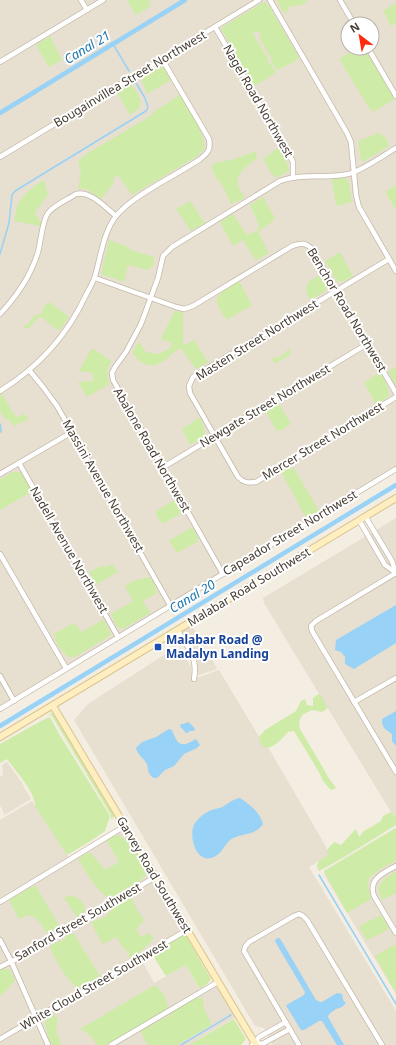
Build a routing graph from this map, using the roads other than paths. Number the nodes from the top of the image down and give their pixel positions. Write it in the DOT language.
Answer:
graph roads {
  1 [pos="82,0"];
  2 [pos="103,0"];
  3 [pos="259,0"];
  4 [pos="270,0"];
  5 [pos="340,0"];
  6 [pos="87,10"];
  7 [pos="349,16"];
  8 [pos="215,27"];
  9 [pos="373,56"];
  10 [pos="162,59"];
  11 [pos="0,62"];
  12 [pos="396,96"];
  13 [pos="396,148"];
  14 [pos="0,157"];
  15 [pos="354,172"];
  16 [pos="294,178"];
  17 [pos="116,216"];
  18 [pos="389,259"];
  19 [pos="396,271"];
  20 [pos="95,278"];
  21 [pos="336,291"];
  22 [pos="151,298"];
  23 [pos="0,314"];
  24 [pos="367,344"];
  25 [pos="29,370"];
  26 [pos="0,391"];
  27 [pos="396,393"];
  28 [pos="396,397"];
  29 [pos="72,432"];
  30 [pos="215,436"];
  31 [pos="19,463"];
  32 [pos="162,468"];
  33 [pos="396,469"];
  34 [pos="0,474"];
  35 [pos="396,498"];
  36 [pos="366,516"];
  37 [pos="359,520"];
  38 [pos="0,554"];
  39 [pos="396,573"];
  40 [pos="223,574"];
  41 [pos="170,606"];
  42 [pos="177,630"];
  43 [pos="118,637"];
  44 [pos="66,668"];
  45 [pos="0,676"];
  46 [pos="396,678"];
  47 [pos="194,679"];
  48 [pos="14,701"];
  49 [pos="354,702"];
  50 [pos="53,706"];
  51 [pos="0,709"];
  52 [pos="0,737"];
  53 [pos="396,772"];
  54 [pos="125,826"];
  55 [pos="396,866"];
  56 [pos="155,877"];
  57 [pos="0,902"];
  58 [pos="187,930"];
  59 [pos="396,934"];
  60 [pos="0,940"];
  61 [pos="11,962"];
  62 [pos="0,967"];
  63 [pos="218,982"];
  64 [pos="36,1018"];
  65 [pos="286,1022"];
  66 [pos="290,1029"];
  67 [pos="0,1039"];
  68 [pos="254,1044"];
  69 [pos="48,1045"];
  70 [pos="111,1045"];
  71 [pos="299,1045"];
  72 [pos="382,1045"];
  1 -- 6 [label="street"];
  2 -- 6 [label="street"];
  3 -- 8 [label="street, Bougainvillea Street Northwest"];
  4 -- 15 [label="street"];
  5 -- 7 [label="street"];
  6 -- 11 [label="street"];
  8 -- 10 [label="street, Bougainvillea Street Northwest"];
  8 -- 16 [label="street, Nagel Road Northwest"];
  9 -- 12 [label="street"];
  10 -- 14 [label="street, Bougainvillea Street Northwest"];
  10 -- 17 [label="street"];
  13 -- 15 [label="street, Abalone Road Northwest"];
  15 -- 16 [label="street, Abalone Road Northwest"];
  15 -- 18 [label="street"];
  16 -- 22 [label="street, Abalone Road Northwest"];
  17 -- 20 [label="street"];
  17 -- 23 [label="street"];
  18 -- 19 [label="street"];
  18 -- 21 [label="street, Masten Street Northwest"];
  20 -- 22 [label="street, Benchor Road Northwest"];
  20 -- 25 [label="street"];
  21 -- 22 [label="street, Benchor Road Northwest"];
  21 -- 24 [label="street, Benchor Road Northwest"];
  21 -- 30 [label="street, Masten Street Northwest"];
  22 -- 32 [label="street, Abalone Road Northwest"];
  24 -- 27 [label="street, Benchor Road Northwest"];
  24 -- 30 [label="street, Newgate Street Northwest"];
  25 -- 26 [label="street"];
  25 -- 29 [label="street, Massini Avenue Northwest"];
  28 -- 30 [label="street, Mercer Street Northwest"];
  29 -- 31 [label="street"];
  29 -- 41 [label="street, Massini Avenue Northwest"];
  30 -- 32 [label="street, Newgate Street Northwest"];
  31 -- 34 [label="street"];
  31 -- 43 [label="street, Nadell Avenue Northwest"];
  32 -- 40 [label="street, Abalone Road Northwest"];
  33 -- 40 [label="street, Capeador Street Northwest"];
  35 -- 36 [label="main road, Malabar Road Southwest"];
  36 -- 37 [label="main road, Malabar Road Southwest"];
  36 -- 39 [label="street"];
  37 -- 39 [label="street"];
  37 -- 42 [label="main road, Malabar Road Southwest"];
  38 -- 44 [label="street"];
  39 -- 49 [label="street"];
  40 -- 41 [label="street, Capeador Street Northwest"];
  41 -- 43 [label="street, Capeador Street Northwest"];
  42 -- 47 [label="street"];
  42 -- 50 [label="main road, Malabar Road Southwest"];
  43 -- 44 [label="street, Capeador Street Northwest"];
  44 -- 48 [label="street, Capeador Street Northwest"];
  45 -- 48 [label="street"];
  46 -- 49 [label="street"];
  48 -- 51 [label="street, Capeador Street Northwest"];
  49 -- 53 [label="street"];
  50 -- 52 [label="main road, Malabar Road Southwest"];
  50 -- 54 [label="main road, Garvey Road Southwest"];
  54 -- 56 [label="main road, Garvey Road Southwest"];
  54 -- 57 [label="street"];
  55 -- 59 [label="street"];
  56 -- 58 [label="main road, Garvey Road Southwest"];
  56 -- 61 [label="street, Sanford Street Southwest"];
  58 -- 63 [label="main road, Garvey Road Southwest"];
  58 -- 64 [label="street, White Cloud Street Southwest"];
  60 -- 61 [label="street"];
  61 -- 62 [label="street, Sanford Street Southwest"];
  61 -- 64 [label="street"];
  63 -- 68 [label="main road, Garvey Road Southwest"];
  63 -- 70 [label="street"];
  64 -- 67 [label="street, White Cloud Street Southwest"];
  64 -- 69 [label="street"];
  65 -- 66 [label="street"];
  65 -- 68 [label="street"];
  65 -- 72 [label="street"];
  66 -- 68 [label="street"];
  66 -- 71 [label="street"];
}
